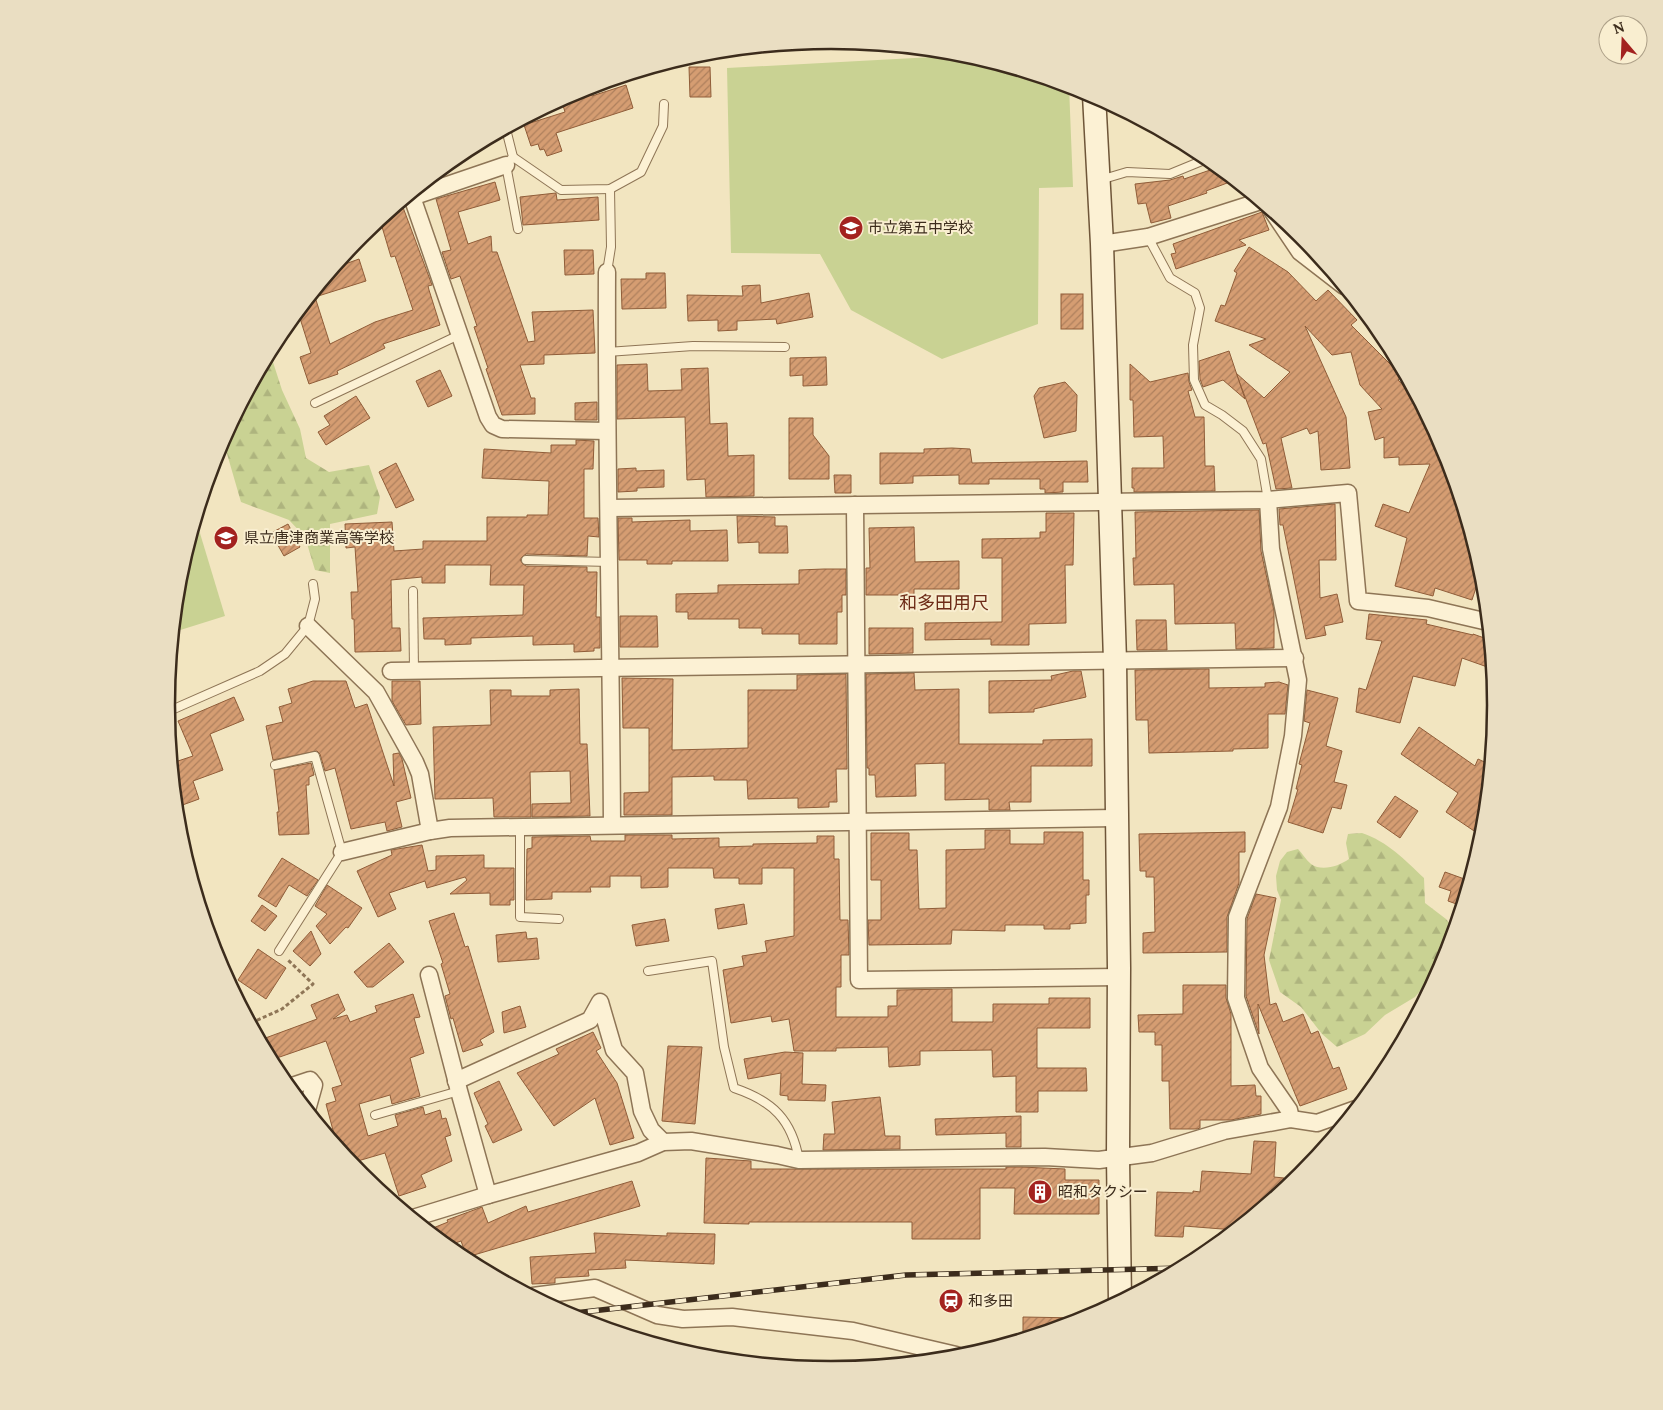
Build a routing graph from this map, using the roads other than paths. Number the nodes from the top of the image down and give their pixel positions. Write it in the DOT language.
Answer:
graph roads {
  1 [pos="664,104"];
  2 [pos="1094,104"];
  3 [pos="507,135"];
  4 [pos="509,161"];
  5 [pos="1200,162"];
  6 [pos="1098,181"];
  7 [pos="610,189"];
  8 [pos="423,192"];
  9 [pos="413,200"];
  10 [pos="1254,203"];
  11 [pos="518,229"];
  12 [pos="1286,232"];
  13 [pos="1148,237"];
  14 [pos="1102,244"];
  15 [pos="1323,270"];
  16 [pos="607,272"];
  17 [pos="459,335"];
  18 [pos="786,347"];
  19 [pos="607,352"];
  20 [pos="315,403"];
  21 [pos="606,431"];
  22 [pos="1268,500"];
  23 [pos="1110,502"];
  24 [pos="855,505"];
  25 [pos="609,508"];
  26 [pos="526,560"];
  27 [pos="610,562"];
  28 [pos="313,584"];
  29 [pos="413,591"];
  30 [pos="1482,621"];
  31 [pos="308,626"];
  32 [pos="1295,658"];
  33 [pos="1115,661"];
  34 [pos="856,666"];
  35 [pos="611,667"];
  36 [pos="414,670"];
  37 [pos="391,671"];
  38 [pos="175,708"];
  39 [pos="275,765"];
  40 [pos="1116,818"];
  41 [pos="857,822"];
  42 [pos="612,825"];
  43 [pos="520,827"];
  44 [pos="430,831"];
  45 [pos="342,852"];
  46 [pos="559,919"];
  47 [pos="279,951"];
  48 [pos="648,971"];
  49 [pos="429,975"];
  50 [pos="1119,977"];
  51 [pos="297,1084"];
  52 [pos="458,1086"];
  53 [pos="310,1102"];
  54 [pos="1345,1113"];
  55 [pos="374,1115"];
  56 [pos="1291,1119"];
  57 [pos="664,1142"];
  58 [pos="1118,1157"];
  59 [pos="799,1160"];
  60 [pos="488,1195"];
  61 [pos="420,1216"];
  62 [pos="543,1295"];
  63 [pos="1120,1295"];
  64 [pos="945,1351"];
  1 -- 7 [label="lane"];
  2 -- 6 [label="street"];
  3 -- 4 [label="lane"];
  4 -- 7 [label="lane"];
  4 -- 8 [label="street"];
  4 -- 11 [label="lane"];
  5 -- 6 [label="lane"];
  6 -- 14 [label="street"];
  7 -- 16 [label="lane"];
  9 -- 17 [label="street"];
  10 -- 13 [label="street"];
  12 -- 15 [label="street"];
  13 -- 14 [label="street"];
  13 -- 22 [label="lane"];
  14 -- 23 [label="street"];
  16 -- 19 [label="street"];
  17 -- 20 [label="lane"];
  17 -- 21 [label="street"];
  18 -- 19 [label="lane"];
  19 -- 21 [label="street"];
  21 -- 25 [label="street"];
  22 -- 23 [label="street"];
  22 -- 30 [label="street"];
  22 -- 32 [label="street"];
  23 -- 24 [label="street"];
  23 -- 33 [label="street"];
  24 -- 25 [label="street"];
  24 -- 34 [label="street"];
  25 -- 27 [label="street"];
  26 -- 27 [label="lane"];
  27 -- 35 [label="street"];
  28 -- 31 [label="lane"];
  29 -- 36 [label="lane"];
  31 -- 38 [label="lane"];
  31 -- 44 [label="street"];
  32 -- 33 [label="street"];
  32 -- 56 [label="street"];
  33 -- 34 [label="street"];
  33 -- 40 [label="street"];
  34 -- 35 [label="street"];
  34 -- 41 [label="street"];
  35 -- 36 [label="street"];
  35 -- 42 [label="street"];
  36 -- 37 [label="street"];
  39 -- 45 [label="lane"];
  40 -- 41 [label="street"];
  40 -- 50 [label="street"];
  41 -- 42 [label="street"];
  41 -- 50 [label="street"];
  42 -- 43 [label="street"];
  43 -- 44 [label="street"];
  43 -- 46 [label="lane"];
  44 -- 45 [label="street"];
  45 -- 47 [label="lane"];
  48 -- 59 [label="lane"];
  49 -- 52 [label="street"];
  50 -- 58 [label="street"];
  51 -- 53 [label="street"];
  52 -- 55 [label="lane"];
  52 -- 57 [label="street"];
  52 -- 60 [label="street"];
  54 -- 56 [label="street"];
  56 -- 58 [label="street"];
  57 -- 59 [label="street"];
  57 -- 60 [label="street"];
  58 -- 59 [label="street"];
  58 -- 63 [label="street"];
  60 -- 61 [label="street"];
  62 -- 64 [label="street"];
}
